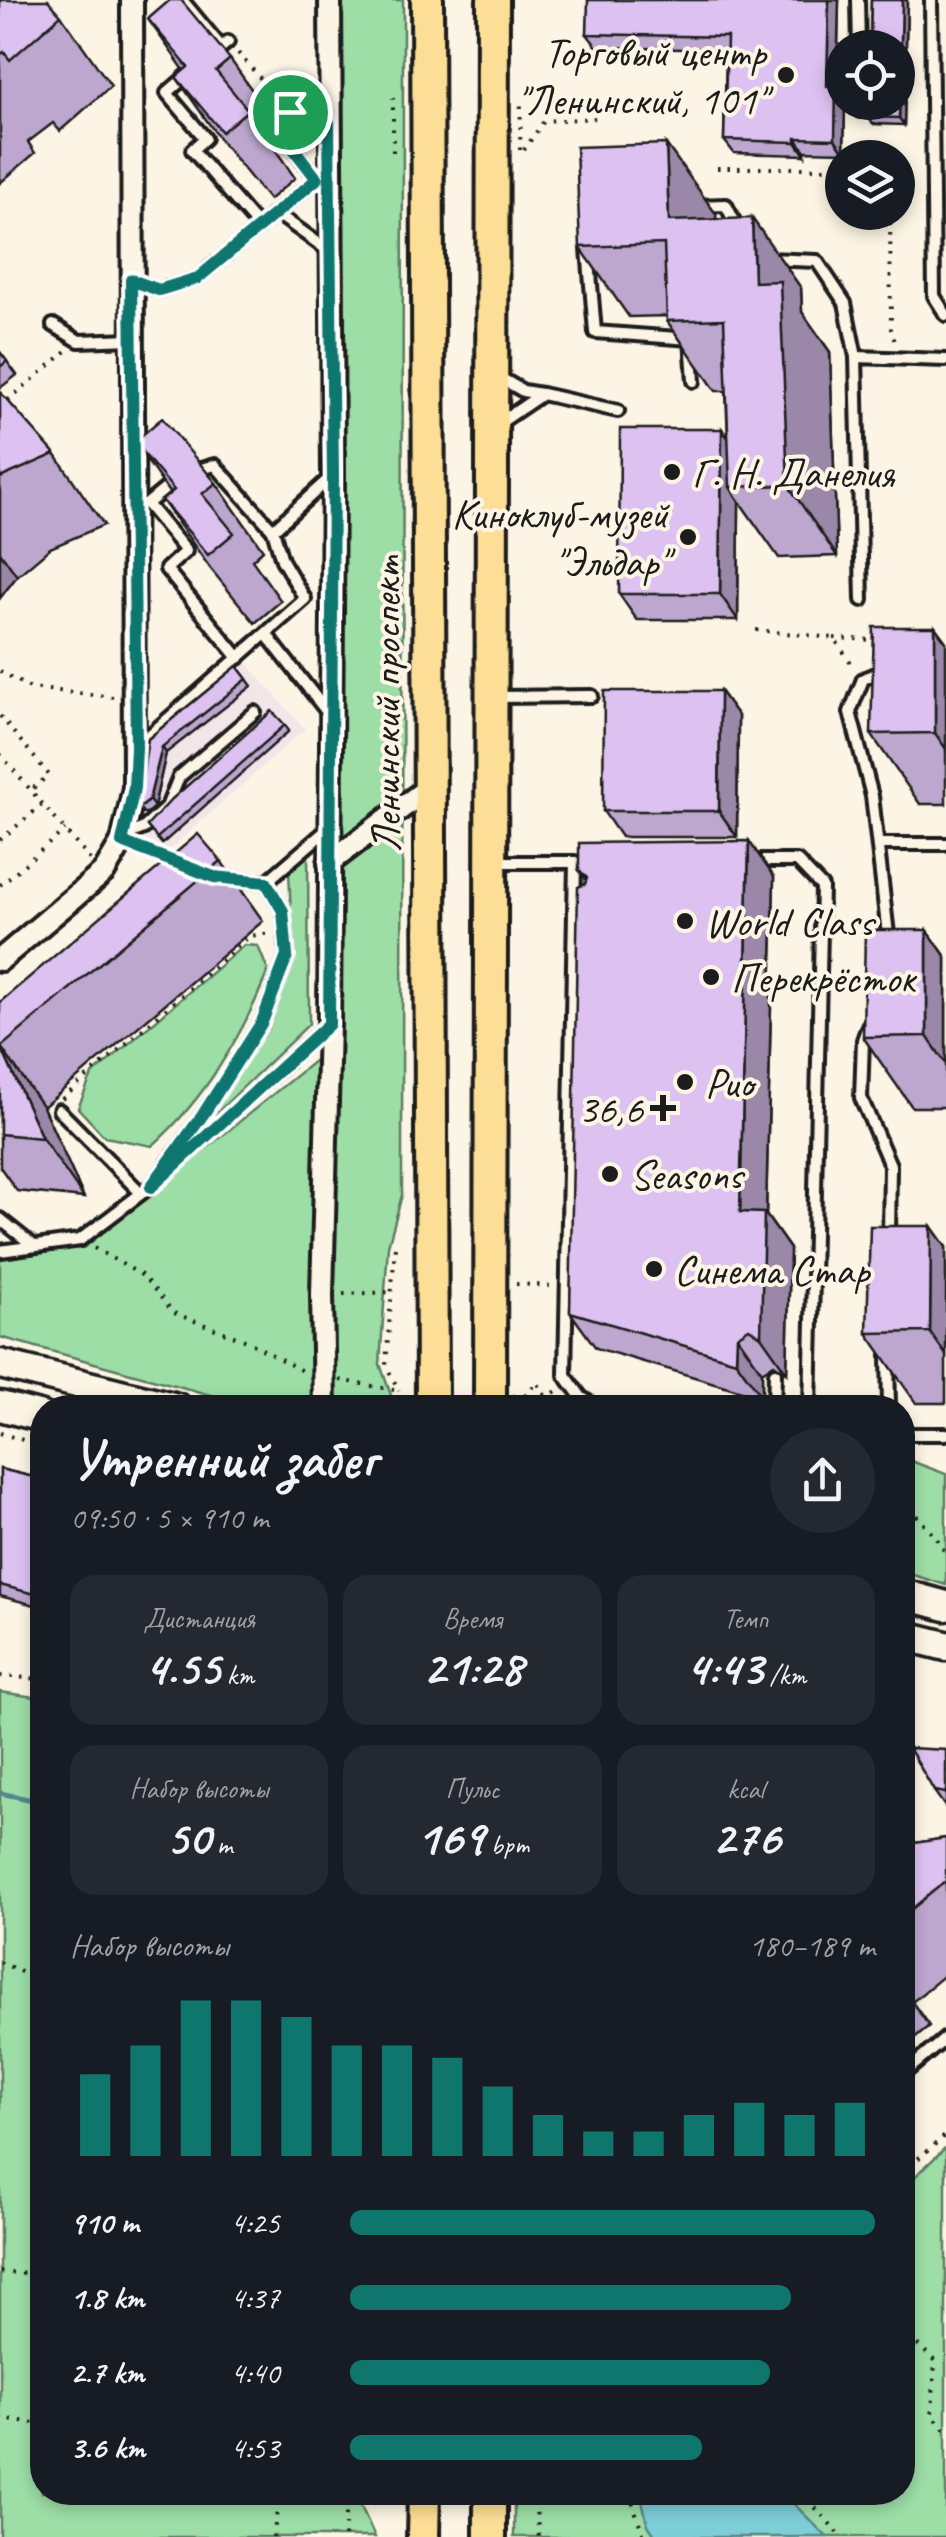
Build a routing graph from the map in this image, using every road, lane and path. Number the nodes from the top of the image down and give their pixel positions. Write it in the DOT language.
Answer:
graph roads {
  1 [pos="132,0"];
  2 [pos="182,0"];
  3 [pos="330,0"];
  4 [pos="427,0"];
  5 [pos="493,0"];
  6 [pos="858,0"];
  7 [pos="931,0"];
  8 [pos="859,30"];
  9 [pos="224,44"];
  10 [pos="394,98"];
  11 [pos="521,98"];
  12 [pos="290,112"];
  13 [pos="596,118"];
  14 [pos="329,123"];
  15 [pos="393,152"];
  16 [pos="718,168"];
  17 [pos="825,168"];
  18 [pos="690,206"];
  19 [pos="276,213"];
  20 [pos="259,227"];
  21 [pos="586,228"];
  22 [pos="890,230"];
  23 [pos="746,245"];
  24 [pos="329,251"];
  25 [pos="752,259"];
  26 [pos="131,280"];
  27 [pos="946,314"];
  28 [pos="53,325"];
  29 [pos="132,338"];
  30 [pos="79,340"];
  31 [pos="856,357"];
  32 [pos="898,360"];
  33 [pos="946,360"];
  34 [pos="493,374"];
  35 [pos="694,382"];
  36 [pos="542,394"];
  37 [pos="0,408"];
  38 [pos="618,411"];
  39 [pos="494,428"];
  40 [pos="172,465"];
  41 [pos="185,473"];
  42 [pos="333,476"];
  43 [pos="274,530"];
  44 [pos="862,600"];
  45 [pos="756,630"];
  46 [pos="266,634"];
  47 [pos="834,638"];
  48 [pos="890,640"];
  49 [pos="239,658"];
  50 [pos="894,665"];
  51 [pos="0,671"];
  52 [pos="863,679"];
  53 [pos="592,696"];
  54 [pos="494,697"];
  55 [pos="134,700"];
  56 [pos="256,712"];
  57 [pos="0,716"];
  58 [pos="331,717"];
  59 [pos="136,748"];
  60 [pos="0,754"];
  61 [pos="428,788"];
  62 [pos="31,790"];
  63 [pos="43,804"];
  64 [pos="330,828"];
  65 [pos="64,830"];
  66 [pos="123,839"];
  67 [pos="0,840"];
  68 [pos="878,844"];
  69 [pos="946,844"];
  70 [pos="742,861"];
  71 [pos="493,862"];
  72 [pos="574,862"];
  73 [pos="593,862"];
  74 [pos="177,863"];
  75 [pos="329,863"];
  76 [pos="102,873"];
  77 [pos="214,877"];
  78 [pos="266,882"];
  79 [pos="0,885"];
  80 [pos="574,914"];
  81 [pos="589,915"];
  82 [pos="285,932"];
  83 [pos="0,960"];
  84 [pos="891,962"];
  85 [pos="874,1009"];
  86 [pos="329,1024"];
  87 [pos="69,1092"];
  88 [pos="59,1110"];
  89 [pos="146,1190"];
  90 [pos="0,1220"];
  91 [pos="80,1240"];
  92 [pos="889,1245"];
  93 [pos="34,1246"];
  94 [pos="396,1247"];
  95 [pos="0,1250"];
  96 [pos="511,1284"];
  97 [pos="568,1286"];
  98 [pos="393,1292"];
  99 [pos="322,1295"];
  100 [pos="888,1344"];
  101 [pos="0,1364"];
  102 [pos="775,1373"];
  103 [pos="323,1376"];
  104 [pos="125,1395"];
  105 [pos="324,1395"];
  106 [pos="432,1395"];
  107 [pos="499,1395"];
  108 [pos="580,1395"];
  109 [pos="774,1395"];
  110 [pos="810,1395"];
  111 [pos="889,1395"];
  112 [pos="0,1406"];
  113 [pos="30,1415"];
  114 [pos="0,1433"];
  115 [pos="915,1434"];
  116 [pos="946,1434"];
  117 [pos="30,1442"];
  118 [pos="915,1514"];
  119 [pos="936,1537"];
  120 [pos="946,1538"];
  121 [pos="946,1554"];
  122 [pos="915,1598"];
  123 [pos="946,1606"];
  124 [pos="915,1638"];
  125 [pos="946,1646"];
  126 [pos="0,1676"];
  127 [pos="30,1678"];
  128 [pos="2,1964"];
  129 [pos="30,1977"];
  130 [pos="946,2038"];
  131 [pos="915,2064"];
  132 [pos="946,2135"];
  133 [pos="915,2161"];
  134 [pos="0,2272"];
  135 [pos="30,2274"];
  136 [pos="915,2342"];
  137 [pos="0,2418"];
  138 [pos="30,2422"];
  139 [pos="946,2431"];
  140 [pos="278,2505"];
  141 [pos="347,2505"];
  142 [pos="424,2505"];
  143 [pos="490,2505"];
  144 [pos="535,2505"];
  145 [pos="633,2505"];
  146 [pos="814,2505"];
  147 [pos="272,2537"];
  148 [pos="344,2537"];
  149 [pos="423,2537"];
  150 [pos="490,2537"];
  151 [pos="539,2537"];
  152 [pos="644,2537"];
  153 [pos="842,2537"];
  1 -- 26 [label="street"];
  2 -- 9 [label="lane"];
  3 -- 14 [label="street"];
  4 -- 61 [label="main road, Ленинский проспект"];
  5 -- 34 [label="main road"];
  6 -- 8 [label="lane"];
  7 -- 27 [label="lane"];
  9 -- 12 [label="path"];
  9 -- 20 [label="lane"];
  10 -- 15 [label="path"];
  11 -- 13 [label="path"];
  12 -- 14 [label="lane"];
  12 -- 19 [label="lane"];
  14 -- 24 [label="street"];
  16 -- 17 [label="path"];
  18 -- 23 [label="lane"];
  19 -- 20 [label="lane"];
  19 -- 24 [label="lane"];
  20 -- 26 [label="lane"];
  21 -- 35 [label="lane"];
  22 -- 32 [label="path"];
  24 -- 42 [label="street"];
  25 -- 31 [label="lane"];
  26 -- 29 [label="street"];
  28 -- 30 [label="lane"];
  29 -- 30 [label="lane"];
  29 -- 55 [label="street"];
  30 -- 37 [label="path"];
  31 -- 32 [label="lane"];
  31 -- 44 [label="lane"];
  32 -- 33 [label="lane"];
  34 -- 36 [label="lane"];
  34 -- 39 [label="main road"];
  36 -- 38 [label="lane"];
  36 -- 39 [label="lane"];
  39 -- 54 [label="main road"];
  40 -- 41 [label="lane"];
  41 -- 43 [label="lane"];
  41 -- 49 [label="lane"];
  42 -- 43 [label="lane"];
  42 -- 58 [label="street"];
  43 -- 46 [label="lane"];
  45 -- 47 [label="path"];
  46 -- 49 [label="lane"];
  46 -- 58 [label="lane"];
  47 -- 48 [label="path"];
  47 -- 52 [label="path"];
  49 -- 59 [label="lane"];
  50 -- 52 [label="lane"];
  51 -- 55 [label="path"];
  52 -- 68 [label="lane"];
  53 -- 54 [label="lane"];
  54 -- 71 [label="main road"];
  55 -- 59 [label="street"];
  56 -- 66 [label="lane"];
  57 -- 62 [label="path"];
  58 -- 64 [label="street"];
  59 -- 66 [label="street"];
  60 -- 62 [label="path"];
  61 -- 75 [label="street"];
  61 -- 106 [label="main road, Ленинский проспект"];
  62 -- 63 [label="path"];
  63 -- 65 [label="path"];
  63 -- 67 [label="path"];
  64 -- 75 [label="street"];
  64 -- 78 [label="lane"];
  65 -- 76 [label="path"];
  65 -- 79 [label="path"];
  66 -- 74 [label="path"];
  66 -- 76 [label="street"];
  68 -- 69 [label="lane"];
  68 -- 84 [label="lane"];
  70 -- 110 [label="lane"];
  71 -- 72 [label="lane"];
  71 -- 107 [label="main road"];
  72 -- 73 [label="lane"];
  72 -- 80 [label="lane"];
  75 -- 86 [label="street"];
  76 -- 83 [label="street"];
  77 -- 78 [label="lane"];
  78 -- 82 [label="lane"];
  80 -- 81 [label="lane"];
  80 -- 97 [label="lane"];
  82 -- 87 [label="path"];
  82 -- 89 [label="lane"];
  85 -- 92 [label="lane"];
  86 -- 89 [label="lane"];
  86 -- 99 [label="street"];
  88 -- 89 [label="lane"];
  89 -- 91 [label="lane"];
  90 -- 93 [label="lane"];
  91 -- 93 [label="lane"];
  91 -- 103 [label="path"];
  93 -- 95 [label="lane"];
  94 -- 98 [label="path"];
  96 -- 97 [label="path"];
  97 -- 108 [label="lane"];
  98 -- 99 [label="path"];
  98 -- 103 [label="path"];
  99 -- 103 [label="street"];
  100 -- 111 [label="lane"];
  101 -- 104 [label="main road"];
  102 -- 109 [label="lane"];
  103 -- 105 [label="street"];
  112 -- 113 [label="main road"];
  114 -- 117 [label="path"];
  115 -- 116 [label="lane"];
  118 -- 119 [label="path"];
  119 -- 120 [label="path"];
  119 -- 121 [label="path"];
  122 -- 123 [label="main road"];
  124 -- 125 [label="main road"];
  126 -- 127 [label="path"];
  128 -- 129 [label="path"];
  130 -- 131 [label="lane"];
  132 -- 133 [label="path"];
  134 -- 135 [label="path"];
  136 -- 139 [label="path"];
  137 -- 138 [label="path"];
  140 -- 147 [label="path"];
  141 -- 148 [label="path"];
  142 -- 149 [label="main road"];
  143 -- 150 [label="main road"];
  144 -- 151 [label="path"];
  145 -- 152 [label="path"];
  146 -- 153 [label="path"];
}
